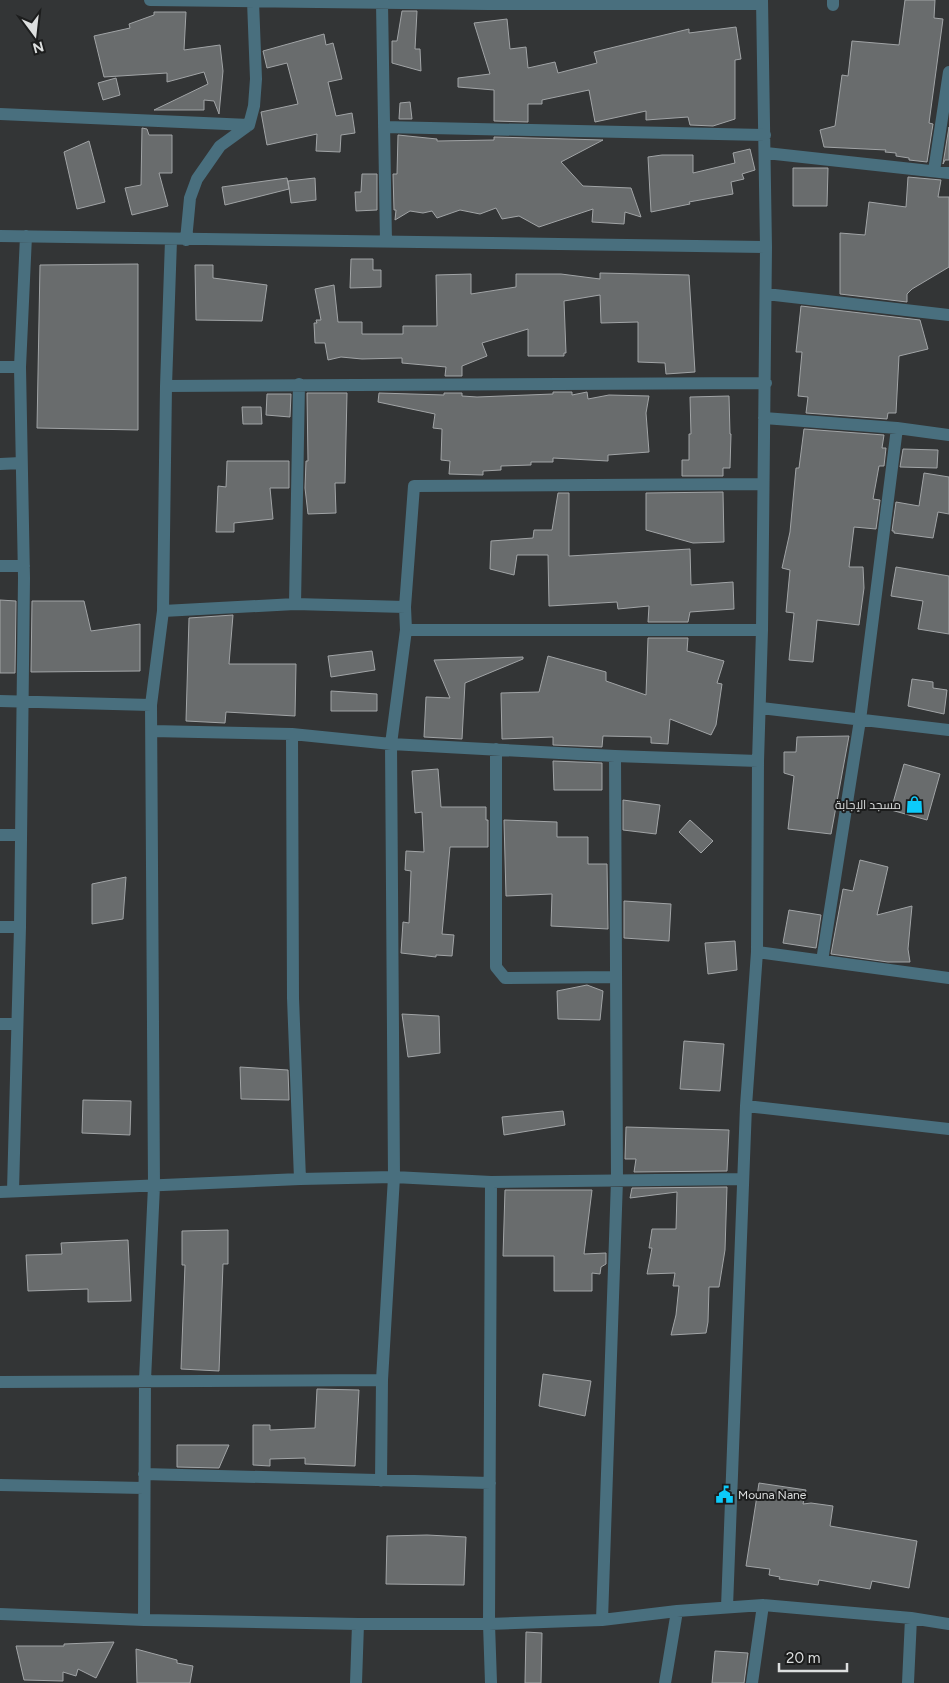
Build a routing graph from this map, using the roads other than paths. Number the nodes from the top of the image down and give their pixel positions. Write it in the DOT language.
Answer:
graph roads {
  1 [pos="150,0"];
  2 [pos="192,1"];
  3 [pos="252,1"];
  4 [pos="314,1"];
  5 [pos="762,2"];
  6 [pos="382,3"];
  7 [pos="949,72"];
  8 [pos="0,114"];
  9 [pos="249,125"];
  10 [pos="384,127"];
  11 [pos="765,135"];
  12 [pos="766,153"];
  13 [pos="934,171"];
  14 [pos="949,173"];
  15 [pos="0,236"];
  16 [pos="26,236"];
  17 [pos="171,240"];
  18 [pos="186,240"];
  19 [pos="386,242"];
  20 [pos="766,247"];
  21 [pos="766,294"];
  22 [pos="949,315"];
  23 [pos="0,367"];
  24 [pos="20,367"];
  25 [pos="766,383"];
  26 [pos="298,384"];
  27 [pos="166,386"];
  28 [pos="764,418"];
  29 [pos="897,428"];
  30 [pos="949,435"];
  31 [pos="0,464"];
  32 [pos="21,464"];
  33 [pos="763,484"];
  34 [pos="0,566"];
  35 [pos="24,566"];
  36 [pos="295,604"];
  37 [pos="405,607"];
  38 [pos="163,611"];
  39 [pos="406,630"];
  40 [pos="762,630"];
  41 [pos="0,701"];
  42 [pos="23,701"];
  43 [pos="151,705"];
  44 [pos="761,708"];
  45 [pos="860,720"];
  46 [pos="949,730"];
  47 [pos="152,731"];
  48 [pos="292,734"];
  49 [pos="390,744"];
  50 [pos="496,750"];
  51 [pos="615,756"];
  52 [pos="758,761"];
  53 [pos="0,835"];
  54 [pos="21,835"];
  55 [pos="20,927"];
  56 [pos="0,928"];
  57 [pos="757,952"];
  58 [pos="822,961"];
  59 [pos="615,977"];
  60 [pos="949,978"];
  61 [pos="0,1024"];
  62 [pos="17,1024"];
  63 [pos="746,1106"];
  64 [pos="949,1129"];
  65 [pos="394,1177"];
  66 [pos="300,1179"];
  67 [pos="743,1179"];
  68 [pos="617,1180"];
  69 [pos="491,1182"];
  70 [pos="154,1186"];
  71 [pos="13,1191"];
  72 [pos="0,1192"];
  73 [pos="145,1380"];
  74 [pos="382,1380"];
  75 [pos="0,1382"];
  76 [pos="144,1474"];
  77 [pos="381,1481"];
  78 [pos="490,1483"];
  79 [pos="0,1485"];
  80 [pos="144,1488"];
  81 [pos="763,1605"];
  82 [pos="727,1607"];
  83 [pos="676,1611"];
  84 [pos="0,1614"];
  85 [pos="911,1618"];
  86 [pos="144,1620"];
  87 [pos="602,1620"];
  88 [pos="358,1624"];
  89 [pos="489,1624"];
  90 [pos="949,1624"];
  91 [pos="356,1683"];
  92 [pos="491,1683"];
  93 [pos="665,1683"];
  94 [pos="752,1683"];
  95 [pos="908,1683"];
  1 -- 2 [label="street"];
  2 -- 3 [label="street"];
  3 -- 4 [label="street"];
  3 -- 9 [label="street"];
  4 -- 6 [label="street"];
  5 -- 6 [label="street"];
  5 -- 11 [label="street"];
  6 -- 10 [label="street"];
  7 -- 13 [label="street"];
  8 -- 9 [label="street"];
  9 -- 18 [label="street"];
  10 -- 11 [label="street"];
  10 -- 19 [label="street"];
  11 -- 12 [label="street"];
  12 -- 13 [label="street"];
  12 -- 20 [label="street"];
  13 -- 14 [label="street"];
  15 -- 16 [label="street"];
  16 -- 17 [label="street"];
  16 -- 24 [label="street"];
  17 -- 18 [label="street"];
  17 -- 27 [label="street"];
  18 -- 19 [label="street"];
  19 -- 20 [label="street"];
  20 -- 21 [label="street"];
  21 -- 22 [label="street"];
  21 -- 25 [label="street"];
  23 -- 24 [label="street"];
  24 -- 32 [label="street"];
  25 -- 26 [label="street"];
  25 -- 28 [label="street"];
  26 -- 27 [label="street"];
  26 -- 36 [label="street"];
  27 -- 38 [label="street"];
  28 -- 29 [label="street"];
  28 -- 33 [label="street"];
  29 -- 30 [label="street"];
  29 -- 45 [label="street"];
  31 -- 32 [label="street"];
  32 -- 35 [label="street"];
  33 -- 37 [label="street"];
  33 -- 40 [label="street"];
  34 -- 35 [label="street"];
  35 -- 42 [label="street"];
  36 -- 37 [label="street"];
  36 -- 38 [label="street"];
  37 -- 39 [label="street"];
  38 -- 43 [label="street"];
  39 -- 40 [label="street"];
  39 -- 49 [label="street"];
  40 -- 44 [label="street"];
  41 -- 42 [label="street"];
  42 -- 43 [label="street"];
  42 -- 54 [label="street"];
  43 -- 47 [label="street"];
  44 -- 45 [label="street"];
  44 -- 52 [label="street"];
  45 -- 46 [label="street"];
  45 -- 58 [label="street"];
  47 -- 48 [label="street"];
  47 -- 70 [label="street"];
  48 -- 49 [label="street"];
  48 -- 66 [label="street"];
  49 -- 50 [label="street"];
  49 -- 65 [label="street"];
  50 -- 51 [label="street"];
  50 -- 59 [label="street"];
  51 -- 52 [label="street"];
  51 -- 59 [label="street"];
  52 -- 57 [label="street"];
  53 -- 54 [label="street"];
  54 -- 55 [label="street"];
  55 -- 56 [label="street"];
  55 -- 62 [label="street"];
  57 -- 58 [label="street"];
  57 -- 63 [label="street"];
  58 -- 60 [label="street"];
  59 -- 68 [label="street"];
  61 -- 62 [label="street"];
  62 -- 71 [label="street"];
  63 -- 64 [label="street"];
  63 -- 67 [label="street"];
  65 -- 66 [label="street"];
  65 -- 69 [label="street"];
  65 -- 74 [label="street"];
  66 -- 70 [label="street"];
  67 -- 68 [label="street"];
  67 -- 82 [label="street"];
  68 -- 69 [label="street"];
  68 -- 87 [label="street"];
  69 -- 78 [label="street"];
  70 -- 71 [label="street"];
  70 -- 73 [label="street"];
  71 -- 72 [label="street"];
  73 -- 74 [label="street"];
  73 -- 75 [label="street"];
  73 -- 76 [label="street"];
  74 -- 77 [label="street"];
  76 -- 77 [label="street"];
  76 -- 80 [label="street"];
  77 -- 78 [label="street"];
  78 -- 89 [label="street"];
  79 -- 80 [label="street"];
  80 -- 86 [label="street"];
  81 -- 82 [label="street"];
  81 -- 85 [label="street"];
  81 -- 94 [label="street"];
  82 -- 83 [label="street"];
  83 -- 87 [label="street"];
  83 -- 93 [label="street"];
  84 -- 86 [label="street"];
  85 -- 90 [label="street"];
  85 -- 95 [label="street"];
  86 -- 88 [label="street"];
  87 -- 89 [label="street"];
  88 -- 89 [label="street"];
  88 -- 91 [label="street"];
  89 -- 92 [label="street"];
}
